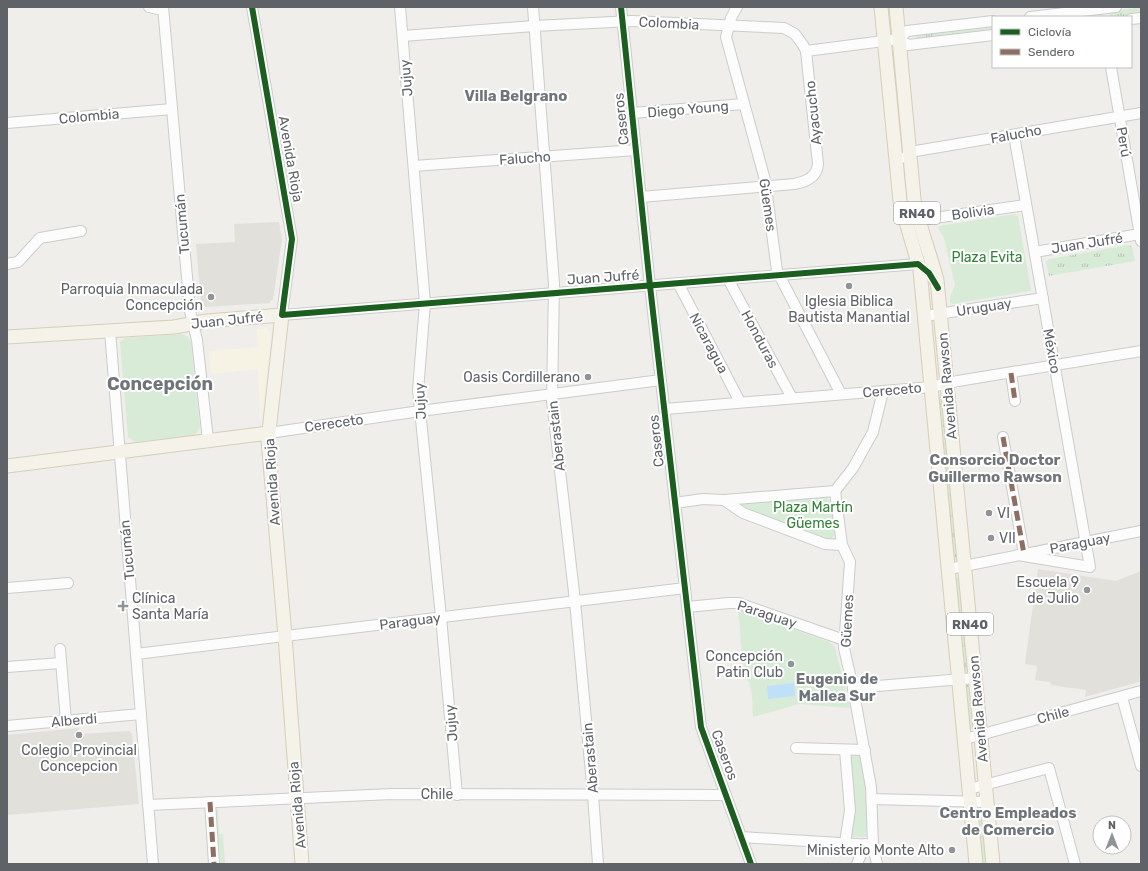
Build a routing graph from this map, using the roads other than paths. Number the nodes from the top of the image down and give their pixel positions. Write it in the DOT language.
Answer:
graph roads {
  1 [pos="149,7"];
  2 [pos="252,7"];
  3 [pos="400,7"];
  4 [pos="533,7"];
  5 [pos="621,7"];
  6 [pos="736,7"];
  7 [pos="881,7"];
  8 [pos="896,7"];
  9 [pos="1116,7"];
  10 [pos="163,8"];
  11 [pos="1105,11"];
  12 [pos="1042,16"];
  13 [pos="623,21"];
  14 [pos="992,21"];
  15 [pos="534,26"];
  16 [pos="729,26"];
  17 [pos="992,35"];
  18 [pos="403,36"];
  19 [pos="899,39"];
  20 [pos="885,42"];
  21 [pos="806,51"];
  22 [pos="1111,68"];
  23 [pos="744,104"];
  24 [pos="172,109"];
  25 [pos="1141,113"];
  26 [pos="632,114"];
  27 [pos="1119,117"];
  28 [pos="7,123"];
  29 [pos="1014,134"];
  30 [pos="636,150"];
  31 [pos="910,152"];
  32 [pos="544,157"];
  33 [pos="896,165"];
  34 [pos="414,166"];
  35 [pos="766,187"];
  36 [pos="641,196"];
  37 [pos="1026,205"];
  38 [pos="920,220"];
  39 [pos="81,231"];
  40 [pos="1140,238"];
  41 [pos="1035,252"];
  42 [pos="7,264"];
  43 [pos="918,264"];
  44 [pos="779,275"];
  45 [pos="728,279"];
  46 [pos="678,284"];
  47 [pos="650,286"];
  48 [pos="938,288"];
  49 [pos="554,293"];
  50 [pos="1043,298"];
  51 [pos="425,303"];
  52 [pos="940,314"];
  53 [pos="282,315"];
  54 [pos="925,316"];
  55 [pos="193,323"];
  56 [pos="110,331"];
  57 [pos="7,337"];
  58 [pos="1141,351"];
  59 [pos="1055,365"];
  60 [pos="1010,372"];
  61 [pos="661,380"];
  62 [pos="947,383"];
  63 [pos="931,387"];
  64 [pos="884,391"];
  65 [pos="552,394"];
  66 [pos="841,394"];
  67 [pos="792,398"];
  68 [pos="1015,401"];
  69 [pos="740,402"];
  70 [pos="665,409"];
  71 [pos="420,411"];
  72 [pos="269,433"];
  73 [pos="1003,437"];
  74 [pos="208,440"];
  75 [pos="120,452"];
  76 [pos="7,466"];
  77 [pos="835,491"];
  78 [pos="724,500"];
  79 [pos="675,503"];
  80 [pos="1141,531"];
  81 [pos="1086,542"];
  82 [pos="842,545"];
  83 [pos="1021,555"];
  84 [pos="964,566"];
  85 [pos="1090,567"];
  86 [pos="948,569"];
  87 [pos="68,583"];
  88 [pos="7,588"];
  89 [pos="685,588"];
  90 [pos="575,601"];
  91 [pos="687,607"];
  92 [pos="441,617"];
  93 [pos="285,636"];
  94 [pos="844,640"];
  95 [pos="60,649"];
  96 [pos="136,654"];
  97 [pos="61,663"];
  98 [pos="7,667"];
  99 [pos="975,678"];
  100 [pos="959,679"];
  101 [pos="853,688"];
  102 [pos="1141,692"];
  103 [pos="1122,697"];
  104 [pos="141,714"];
  105 [pos="66,721"];
  106 [pos="7,726"];
  107 [pos="980,735"];
  108 [pos="965,739"];
  109 [pos="796,748"];
  110 [pos="845,750"];
  111 [pos="865,750"];
  112 [pos="1141,766"];
  113 [pos="985,785"];
  114 [pos="457,795"];
  115 [pos="726,795"];
  116 [pos="593,796"];
  117 [pos="970,796"];
  118 [pos="297,798"];
  119 [pos="872,799"];
  120 [pos="210,802"];
  121 [pos="987,802"];
  122 [pos="148,805"];
  123 [pos="741,837"];
  124 [pos="845,843"];
  125 [pos="869,845"];
  126 [pos="153,864"];
  127 [pos="214,864"];
  128 [pos="302,864"];
  129 [pos="598,864"];
  130 [pos="752,864"];
  131 [pos="857,864"];
  132 [pos="877,864"];
  133 [pos="976,864"];
  134 [pos="993,864"];
  135 [pos="1075,864"];
  1 -- 10 [label="street"];
  2 -- 53 [label="street, Avenida Rioja"];
  3 -- 18 [label="street, Jujuy"];
  4 -- 15 [label="street, Aberastain"];
  5 -- 13 [label="street, Caseros"];
  6 -- 16 [label="street, Güemes"];
  7 -- 20 [label="main road, Avenida Rawson / RN40"];
  8 -- 19 [label="main road, Avenida Rawson / RN40"];
  9 -- 11 [label="street"];
  10 -- 24 [label="street, Tucumán"];
  11 -- 12 [label="street"];
  13 -- 15 [label="street, Colombia"];
  13 -- 16 [label="street, Colombia"];
  13 -- 26 [label="street, Caseros"];
  14 -- 19 [label="street"];
  15 -- 18 [label="street, Colombia"];
  15 -- 32 [label="street, Aberastain"];
  16 -- 21 [label="street, Colombia"];
  16 -- 23 [label="street, Güemes"];
  17 -- 19 [label="street"];
  18 -- 34 [label="street, Jujuy"];
  19 -- 20 [label="street"];
  19 -- 31 [label="main road, Avenida Rawson / RN40"];
  20 -- 21 [label="street"];
  20 -- 33 [label="main road, Avenida Rawson / RN40"];
  21 -- 35 [label="street, Ayacucho"];
  22 -- 27 [label="street, Perú"];
  23 -- 26 [label="street, Diego Young"];
  23 -- 35 [label="street, Güemes"];
  24 -- 28 [label="street, Colombia"];
  24 -- 55 [label="street, Tucumán"];
  25 -- 27 [label="street, Falucho"];
  26 -- 30 [label="street, Caseros"];
  27 -- 29 [label="street, Falucho"];
  27 -- 40 [label="street, Perú"];
  29 -- 31 [label="street, Falucho"];
  29 -- 37 [label="street, México"];
  30 -- 32 [label="street, Falucho"];
  30 -- 36 [label="street, Caseros"];
  31 -- 33 [label="street"];
  31 -- 38 [label="main road, Avenida Rawson / RN40"];
  32 -- 34 [label="street, Falucho"];
  32 -- 49 [label="street, Aberastain"];
  33 -- 43 [label="main road, Avenida Rawson / RN40"];
  34 -- 51 [label="street, Jujuy"];
  35 -- 36 [label="street"];
  35 -- 44 [label="street, Güemes"];
  36 -- 47 [label="street, Caseros"];
  37 -- 38 [label="street, Bolivia"];
  37 -- 41 [label="street, México"];
  38 -- 48 [label="main road, Avenida Rawson / RN40"];
  39 -- 42 [label="street"];
  40 -- 41 [label="street, Juan Jufré"];
  41 -- 50 [label="street, México"];
  43 -- 44 [label="street, Juan Jufré"];
  43 -- 48 [label="street"];
  43 -- 54 [label="main road, Avenida Rawson / RN40"];
  44 -- 45 [label="street, Juan Jufré"];
  44 -- 66 [label="street, Güemes"];
  45 -- 46 [label="street, Juan Jufré"];
  45 -- 67 [label="street, Honduras"];
  46 -- 47 [label="street, Juan Jufré"];
  46 -- 69 [label="street, Nicaragua"];
  47 -- 49 [label="street, Juan Jufré"];
  47 -- 61 [label="street, Caseros"];
  48 -- 52 [label="main road, Avenida Rawson / RN40"];
  49 -- 51 [label="street, Juan Jufré"];
  49 -- 65 [label="street, Aberastain"];
  50 -- 52 [label="street, Uruguay"];
  50 -- 59 [label="street, México"];
  51 -- 53 [label="street, Juan Jufré"];
  51 -- 71 [label="street, Jujuy"];
  52 -- 54 [label="street, Uruguay"];
  52 -- 62 [label="main road, Avenida Rawson / RN40"];
  53 -- 55 [label="main road, Juan Jufré"];
  53 -- 72 [label="main road, Avenida Rioja"];
  54 -- 63 [label="main road, Avenida Rawson / RN40"];
  55 -- 56 [label="main road, Juan Jufré"];
  55 -- 74 [label="street, Tucumán"];
  56 -- 57 [label="main road, Juan Jufré"];
  56 -- 75 [label="street, Tucumán"];
  58 -- 59 [label="street, Cereceto"];
  59 -- 60 [label="street, Cereceto"];
  59 -- 81 [label="street, México"];
  60 -- 62 [label="street, Cereceto"];
  60 -- 68 [label="street"];
  61 -- 65 [label="street, Cereceto"];
  61 -- 70 [label="street, Caseros"];
  62 -- 63 [label="street, Cereceto"];
  62 -- 84 [label="main road, Avenida Rawson / RN40"];
  63 -- 64 [label="street, Cereceto"];
  63 -- 86 [label="main road, Avenida Rawson / RN40"];
  64 -- 66 [label="street, Cereceto"];
  64 -- 77 [label="street"];
  65 -- 71 [label="street, Cereceto"];
  65 -- 90 [label="street, Aberastain"];
  66 -- 67 [label="street, Cereceto"];
  67 -- 69 [label="street, Cereceto"];
  69 -- 70 [label="street, Cereceto"];
  70 -- 79 [label="street, Caseros"];
  71 -- 72 [label="street, Cereceto"];
  71 -- 92 [label="street, Jujuy"];
  72 -- 74 [label="main road, Cereceto"];
  72 -- 93 [label="main road, Avenida Rioja"];
  73 -- 83 [label="street"];
  74 -- 75 [label="main road, Cereceto"];
  75 -- 76 [label="main road, Cereceto"];
  75 -- 96 [label="street, Tucumán"];
  77 -- 78 [label="street"];
  77 -- 82 [label="street, Güemes"];
  78 -- 79 [label="street"];
  78 -- 82 [label="street"];
  79 -- 89 [label="street, Caseros"];
  80 -- 81 [label="street, Paraguay"];
  81 -- 83 [label="street, Paraguay"];
  81 -- 85 [label="street, México"];
  82 -- 94 [label="street, Güemes"];
  83 -- 84 [label="street, Paraguay"];
  83 -- 85 [label="street, Paraguay"];
  84 -- 86 [label="street, Paraguay"];
  84 -- 99 [label="main road, Avenida Rawson / RN40"];
  86 -- 100 [label="main road, Avenida Rawson / RN40"];
  87 -- 88 [label="street"];
  89 -- 90 [label="street, Paraguay"];
  89 -- 91 [label="street, Caseros"];
  90 -- 92 [label="street, Paraguay"];
  90 -- 116 [label="street, Aberastain"];
  91 -- 94 [label="street, Paraguay"];
  91 -- 115 [label="street, Caseros"];
  92 -- 93 [label="street, Paraguay"];
  92 -- 114 [label="street, Jujuy"];
  93 -- 96 [label="street, Paraguay"];
  93 -- 118 [label="main road, Avenida Rioja"];
  94 -- 101 [label="street, Güemes"];
  95 -- 97 [label="street"];
  96 -- 104 [label="street, Tucumán"];
  97 -- 98 [label="street"];
  97 -- 105 [label="street"];
  99 -- 100 [label="street"];
  99 -- 107 [label="main road, Avenida Rawson / RN40"];
  100 -- 101 [label="street"];
  100 -- 108 [label="main road, Avenida Rawson / RN40"];
  101 -- 111 [label="street, Güemes"];
  102 -- 103 [label="street, Chile"];
  103 -- 107 [label="street, Chile"];
  103 -- 112 [label="street"];
  104 -- 105 [label="street, Alberdi"];
  104 -- 122 [label="street, Tucumán"];
  105 -- 106 [label="street, Alberdi"];
  107 -- 108 [label="street, Chile"];
  107 -- 113 [label="main road, Avenida Rawson / RN40"];
  108 -- 117 [label="main road, Avenida Rawson / RN40"];
  109 -- 110 [label="street"];
  110 -- 111 [label="street"];
  110 -- 124 [label="street"];
  111 -- 119 [label="street, Güemes"];
  113 -- 117 [label="street"];
  113 -- 121 [label="main road, Avenida Rawson / RN40"];
  113 -- 135 [label="street"];
  114 -- 116 [label="street, Chile"];
  114 -- 118 [label="street, Chile"];
  115 -- 116 [label="street, Chile"];
  115 -- 123 [label="street, Caseros"];
  116 -- 129 [label="street, Aberastain"];
  117 -- 119 [label="street"];
  117 -- 121 [label="street"];
  117 -- 133 [label="main road, Avenida Rawson / RN40"];
  118 -- 120 [label="street, Chile"];
  118 -- 128 [label="main road, Avenida Rioja"];
  119 -- 125 [label="street, Güemes"];
  120 -- 122 [label="street, Chile"];
  120 -- 127 [label="street"];
  121 -- 134 [label="main road, Avenida Rawson / RN40"];
  122 -- 126 [label="street, Tucumán"];
  123 -- 124 [label="street"];
  123 -- 130 [label="street, Caseros"];
  124 -- 125 [label="street"];
  125 -- 131 [label="street, Güemes"];
  125 -- 132 [label="street, Güemes"];
}
